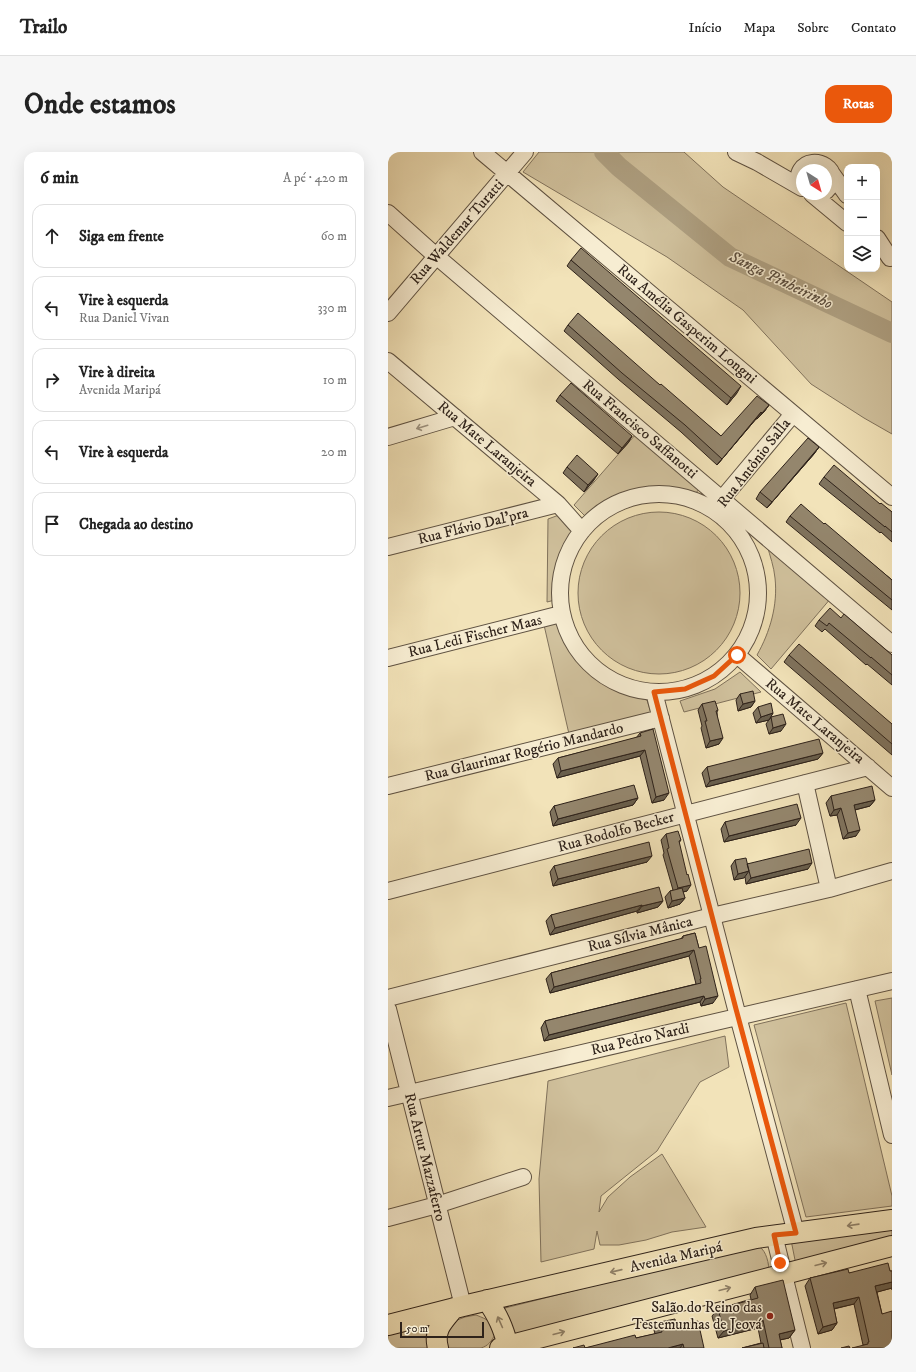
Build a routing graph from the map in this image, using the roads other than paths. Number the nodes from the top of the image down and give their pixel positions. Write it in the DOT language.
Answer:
graph roads {
  1 [pos="482,152"];
  2 [pos="525,152"];
  3 [pos="736,152"];
  4 [pos="796,167"];
  5 [pos="507,174"];
  6 [pos="832,184"];
  7 [pos="844,193"];
  8 [pos="820,200"];
  9 [pos="388,213"];
  10 [pos="844,220"];
  11 [pos="880,242"];
  12 [pos="880,249"];
  13 [pos="436,256"];
  14 [pos="891,258"];
  15 [pos="388,313"];
  16 [pos="388,361"];
  17 [pos="793,414"];
  18 [pos="455,417"];
  19 [pos="388,437"];
  20 [pos="892,497"];
  21 [pos="558,504"];
  22 [pos="719,506"];
  23 [pos="582,530"];
  24 [pos="388,547"];
  25 [pos="561,614"];
  26 [pos="892,644"];
  27 [pos="737,655"];
  28 [pos="388,658"];
  29 [pos="654,692"];
  30 [pos="661,718"];
  31 [pos="868,767"];
  32 [pos="805,783"];
  33 [pos="388,786"];
  34 [pos="892,788"];
  35 [pos="686,814"];
  36 [pos="892,871"];
  37 [pos="829,888"];
  38 [pos="388,891"];
  39 [pos="712,916"];
  40 [pos="892,981"];
  41 [pos="857,989"];
  42 [pos="388,998"];
  43 [pos="388,1009"];
  44 [pos="737,1017"];
  45 [pos="409,1092"];
  46 [pos="388,1098"];
  47 [pos="892,1135"];
  48 [pos="523,1177"];
  49 [pos="438,1205"];
  50 [pos="388,1218"];
  51 [pos="892,1220"];
  52 [pos="796,1233"];
  53 [pos="774,1235"];
  54 [pos="892,1246"];
  55 [pos="783,1274"];
  56 [pos="487,1300"];
  57 [pos="459,1307"];
  58 [pos="388,1325"];
  59 [pos="505,1347"];
  60 [pos="438,1348"];
  61 [pos="802,1348"];
  1 -- 5 [label="street, Rua Amélia Gasperim Longni"];
  2 -- 5 [label="street, Rua Waldemar Turatti"];
  3 -- 4 [label="street"];
  5 -- 13 [label="street, Rua Waldemar Turatti"];
  5 -- 17 [label="street, Rua Amélia Gasperim Longni"];
  6 -- 7 [label="street"];
  8 -- 10 [label="street"];
  9 -- 13 [label="street, Rua Francisco Saffanotti"];
  11 -- 14 [label="street"];
  12 -- 14 [label="street"];
  13 -- 15 [label="street, Rua Waldemar Turatti"];
  13 -- 22 [label="street, Rua Francisco Saffanotti"];
  16 -- 18 [label="street, Rua Mate Laranjeira"];
  17 -- 20 [label="street, Rua Amélia Gasperim Longni"];
  17 -- 22 [label="street, Rua Antônio Salla"];
  18 -- 19 [label="street, one-way"];
  18 -- 21 [label="street, Rua Mate Laranjeira"];
  21 -- 23 [label="street, Rua Mate Laranjeira"];
  21 -- 24 [label="street, Rua Flávio Dal'pra"];
  22 -- 23 [label="street"];
  22 -- 26 [label="street, Rua Francisco Saffanotti"];
  22 -- 27 [label="street"];
  23 -- 25 [label="street"];
  25 -- 28 [label="street, Rua Ledi Fischer Maas"];
  25 -- 29 [label="street"];
  27 -- 29 [label="street"];
  27 -- 31 [label="street, Rua Mate Laranjeira"];
  29 -- 30 [label="street"];
  30 -- 33 [label="street, Rua Glaurimar Rogério Mandardo"];
  30 -- 35 [label="street"];
  31 -- 32 [label="street, Rua Rodolfo Becker"];
  31 -- 34 [label="street, Rua Mate Laranjeira"];
  32 -- 35 [label="street, Rua Rodolfo Becker"];
  32 -- 37 [label="street"];
  35 -- 38 [label="street, Rua Rodolfo Becker"];
  35 -- 39 [label="street"];
  36 -- 37 [label="street, Rua Sílvia Mânica"];
  37 -- 39 [label="street, Rua Sílvia Mânica"];
  39 -- 42 [label="street, Rua Sílvia Mânica"];
  39 -- 44 [label="street"];
  40 -- 41 [label="street, Rua Pedro Nardi"];
  41 -- 44 [label="street, Rua Pedro Nardi"];
  41 -- 47 [label="street"];
  43 -- 45 [label="street, Rua Artur Mazzaferro"];
  44 -- 45 [label="street, Rua Pedro Nardi"];
  44 -- 52 [label="street"];
  45 -- 46 [label="street, Rua Pedro Nardi"];
  45 -- 49 [label="street, Rua Artur Mazzaferro"];
  48 -- 49 [label="street"];
  49 -- 50 [label="street"];
  49 -- 57 [label="street, Rua Artur Mazzaferro"];
  51 -- 52 [label="main road, Avenida Maripá, one-way"];
  52 -- 53 [label="main road, Avenida Maripá"];
  53 -- 55 [label="street"];
  53 -- 56 [label="main road, Avenida Maripá, one-way"];
  55 -- 54 [label="main road, one-way"];
  59 -- 55 [label="main road, one-way"];
  55 -- 61 [label="street"];
  56 -- 57 [label="main road, Avenida Maripá"];
  59 -- 56 [label="main road, one-way"];
  57 -- 58 [label="main road, Avenida Maripá"];
  57 -- 60 [label="main road"];
}
